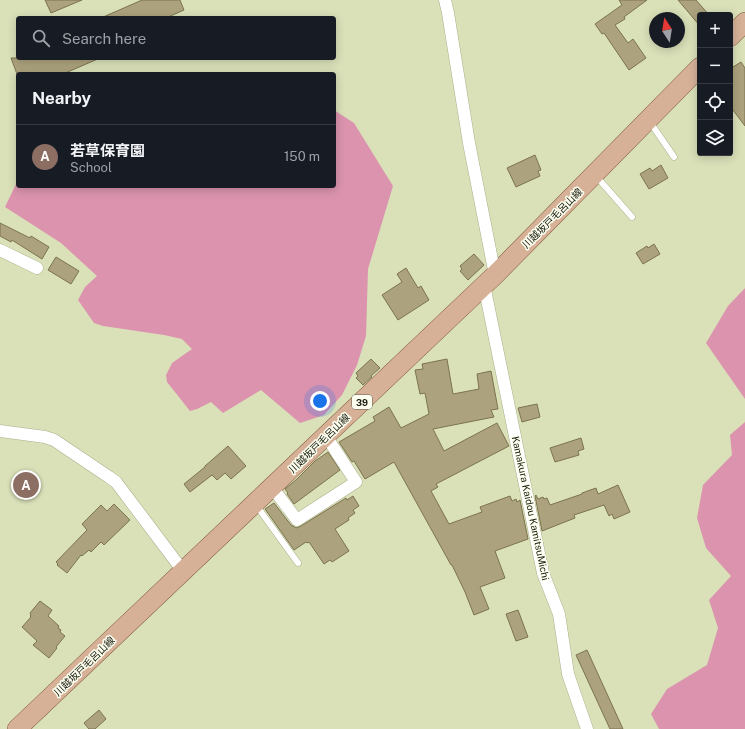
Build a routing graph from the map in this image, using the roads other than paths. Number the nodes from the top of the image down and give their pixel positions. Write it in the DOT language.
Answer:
graph roads {
  1 [pos="445,0"];
  2 [pos="745,22"];
  3 [pos="733,34"];
  4 [pos="697,70"];
  5 [pos="648,120"];
  6 [pos="674,157"];
  7 [pos="594,175"];
  8 [pos="632,217"];
  9 [pos="0,250"];
  10 [pos="37,268"];
  11 [pos="490,280"];
  12 [pos="0,431"];
  13 [pos="326,436"];
  14 [pos="272,487"];
  15 [pos="255,503"];
  16 [pos="298,563"];
  17 [pos="184,571"];
  18 [pos="18,729"];
  19 [pos="587,729"];
  1 -- 11 [label="street, Kamakura Kaidou KamitsuMichi"];
  2 -- 3 [label="main road"];
  4 -- 5 [label="main road, 川越坂戸毛呂山線 / 39"];
  5 -- 6 [label="lane"];
  5 -- 7 [label="main road, 川越坂戸毛呂山線 / 39"];
  7 -- 8 [label="lane"];
  7 -- 11 [label="main road, 川越坂戸毛呂山線 / 39"];
  9 -- 10 [label="street"];
  11 -- 13 [label="main road, 川越坂戸毛呂山線 / 39"];
  11 -- 19 [label="street, Kamakura Kaidou KamitsuMichi"];
  12 -- 17 [label="street"];
  13 -- 14 [label="main road, 川越坂戸毛呂山線 / 39"];
  13 -- 14 [label="street"];
  14 -- 15 [label="main road, 川越坂戸毛呂山線 / 39"];
  15 -- 16 [label="lane"];
  15 -- 17 [label="main road, 川越坂戸毛呂山線 / 39"];
  17 -- 18 [label="main road, 川越坂戸毛呂山線 / 39"];
}
